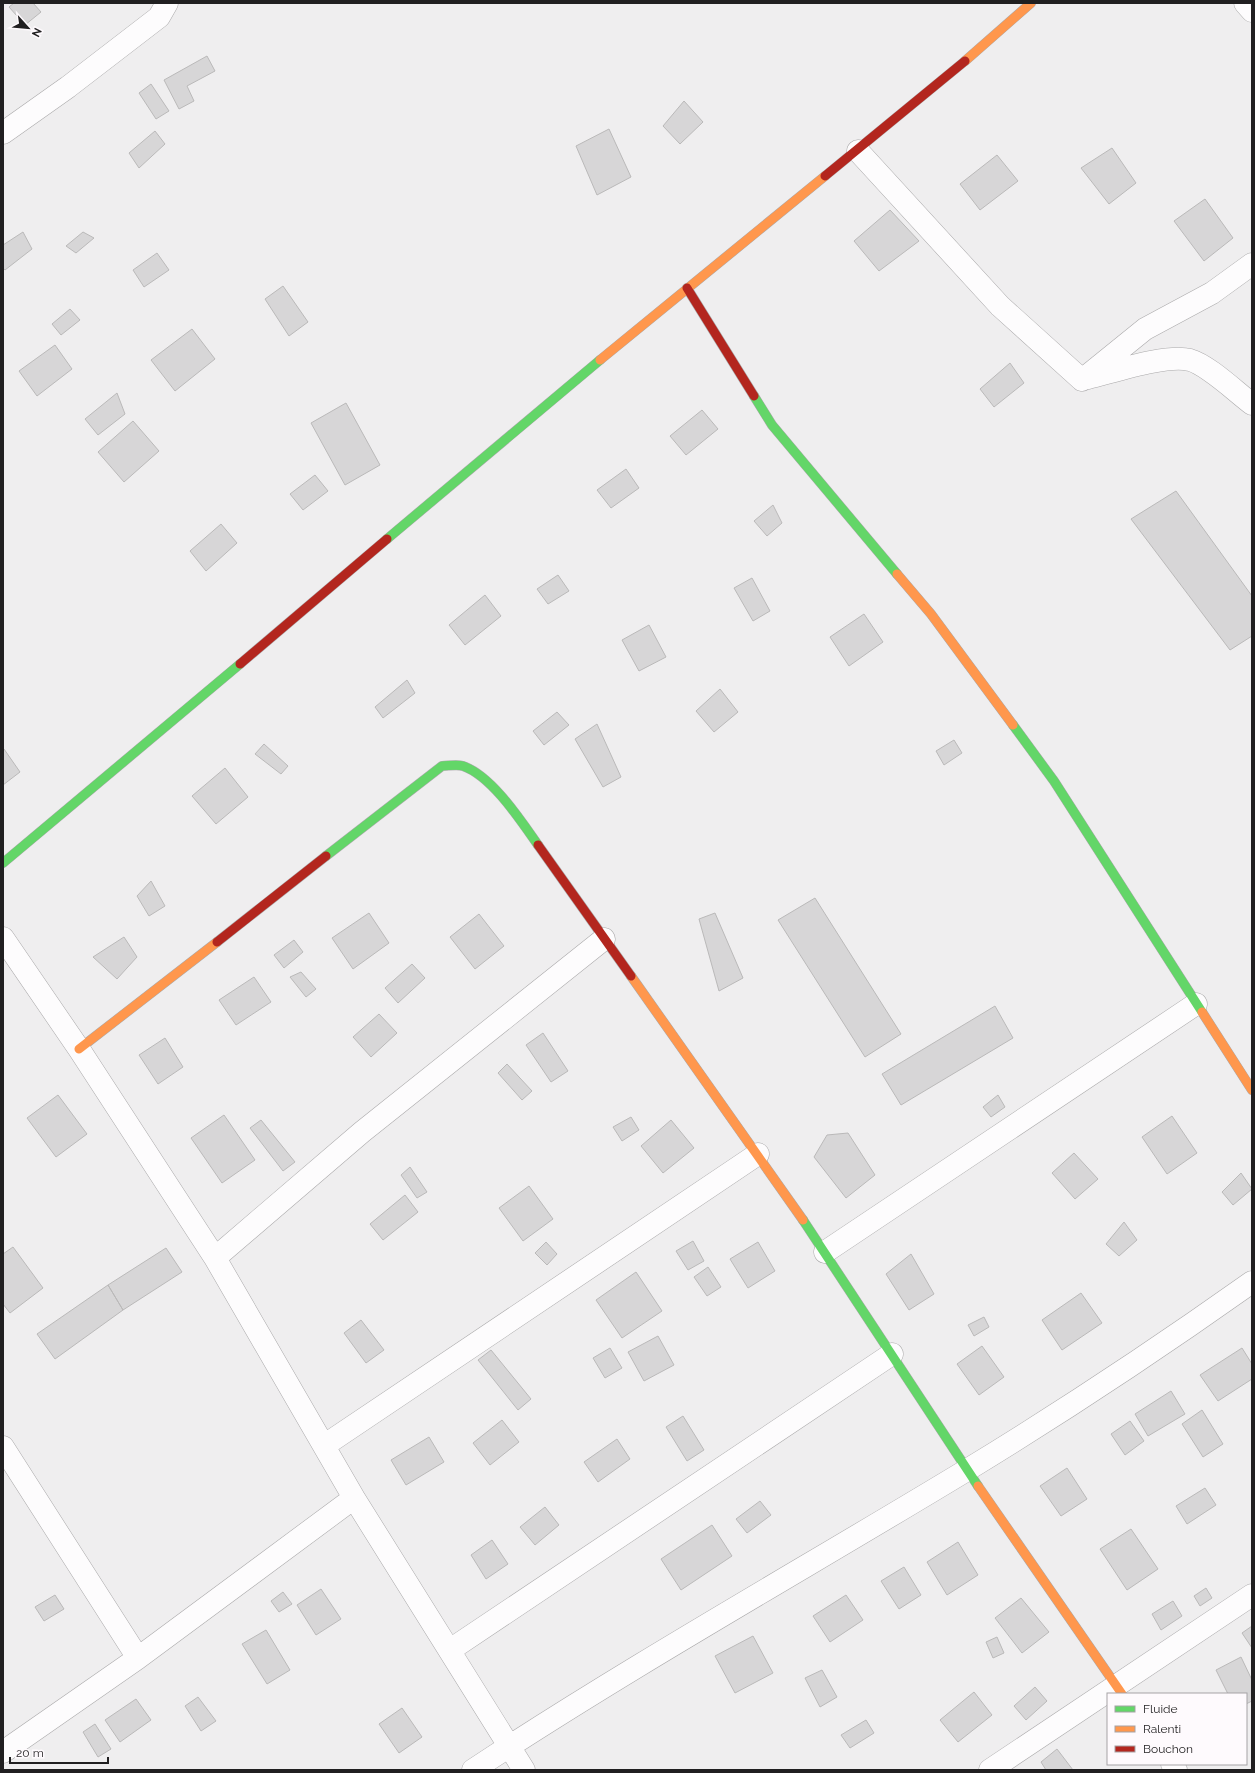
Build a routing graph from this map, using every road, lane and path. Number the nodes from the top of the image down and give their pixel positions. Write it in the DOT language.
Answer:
graph roads {
  1 [pos="167,3"];
  2 [pos="1031,3"];
  3 [pos="1245,3"];
  4 [pos="1252,11"];
  5 [pos="3,133"];
  6 [pos="858,151"];
  7 [pos="1252,264"];
  8 [pos="687,288"];
  9 [pos="1082,380"];
  10 [pos="1252,404"];
  11 [pos="3,863"];
  12 [pos="3,938"];
  13 [pos="604,939"];
  14 [pos="1196,1004"];
  15 [pos="79,1049"];
  16 [pos="1252,1090"];
  17 [pos="758,1154"];
  18 [pos="825,1252"];
  19 [pos="215,1258"];
  20 [pos="1252,1282"];
  21 [pos="892,1354"];
  22 [pos="325,1445"];
  23 [pos="3,1446"];
  24 [pos="967,1470"];
  25 [pos="354,1498"];
  26 [pos="1252,1595"];
  27 [pos="450,1650"];
  28 [pos="138,1658"];
  29 [pos="1120,1690"];
  30 [pos="1107,1698"];
  31 [pos="509,1746"];
  32 [pos="3,1752"];
  33 [pos="474,1770"];
  34 [pos="524,1770"];
  35 [pos="990,1770"];
  1 -- 5 [label="street"];
  2 -- 6 [label="street"];
  3 -- 4 [label="street"];
  6 -- 8 [label="street"];
  6 -- 9 [label="street"];
  7 -- 9 [label="street"];
  8 -- 11 [label="street"];
  8 -- 14 [label="street"];
  9 -- 10 [label="street"];
  12 -- 15 [label="street"];
  13 -- 15 [label="street"];
  13 -- 17 [label="street"];
  13 -- 19 [label="street"];
  14 -- 16 [label="street"];
  14 -- 18 [label="street"];
  15 -- 19 [label="street"];
  17 -- 18 [label="street"];
  17 -- 22 [label="street"];
  18 -- 21 [label="street"];
  19 -- 22 [label="street"];
  20 -- 24 [label="street"];
  21 -- 24 [label="street"];
  21 -- 27 [label="street"];
  22 -- 25 [label="street"];
  23 -- 28 [label="street"];
  24 -- 29 [label="street"];
  24 -- 31 [label="street"];
  25 -- 27 [label="street"];
  25 -- 28 [label="street"];
  26 -- 29 [label="street"];
  27 -- 31 [label="street"];
  28 -- 32 [label="street"];
  30 -- 35 [label="street"];
  31 -- 33 [label="street"];
  31 -- 34 [label="street"];
}
